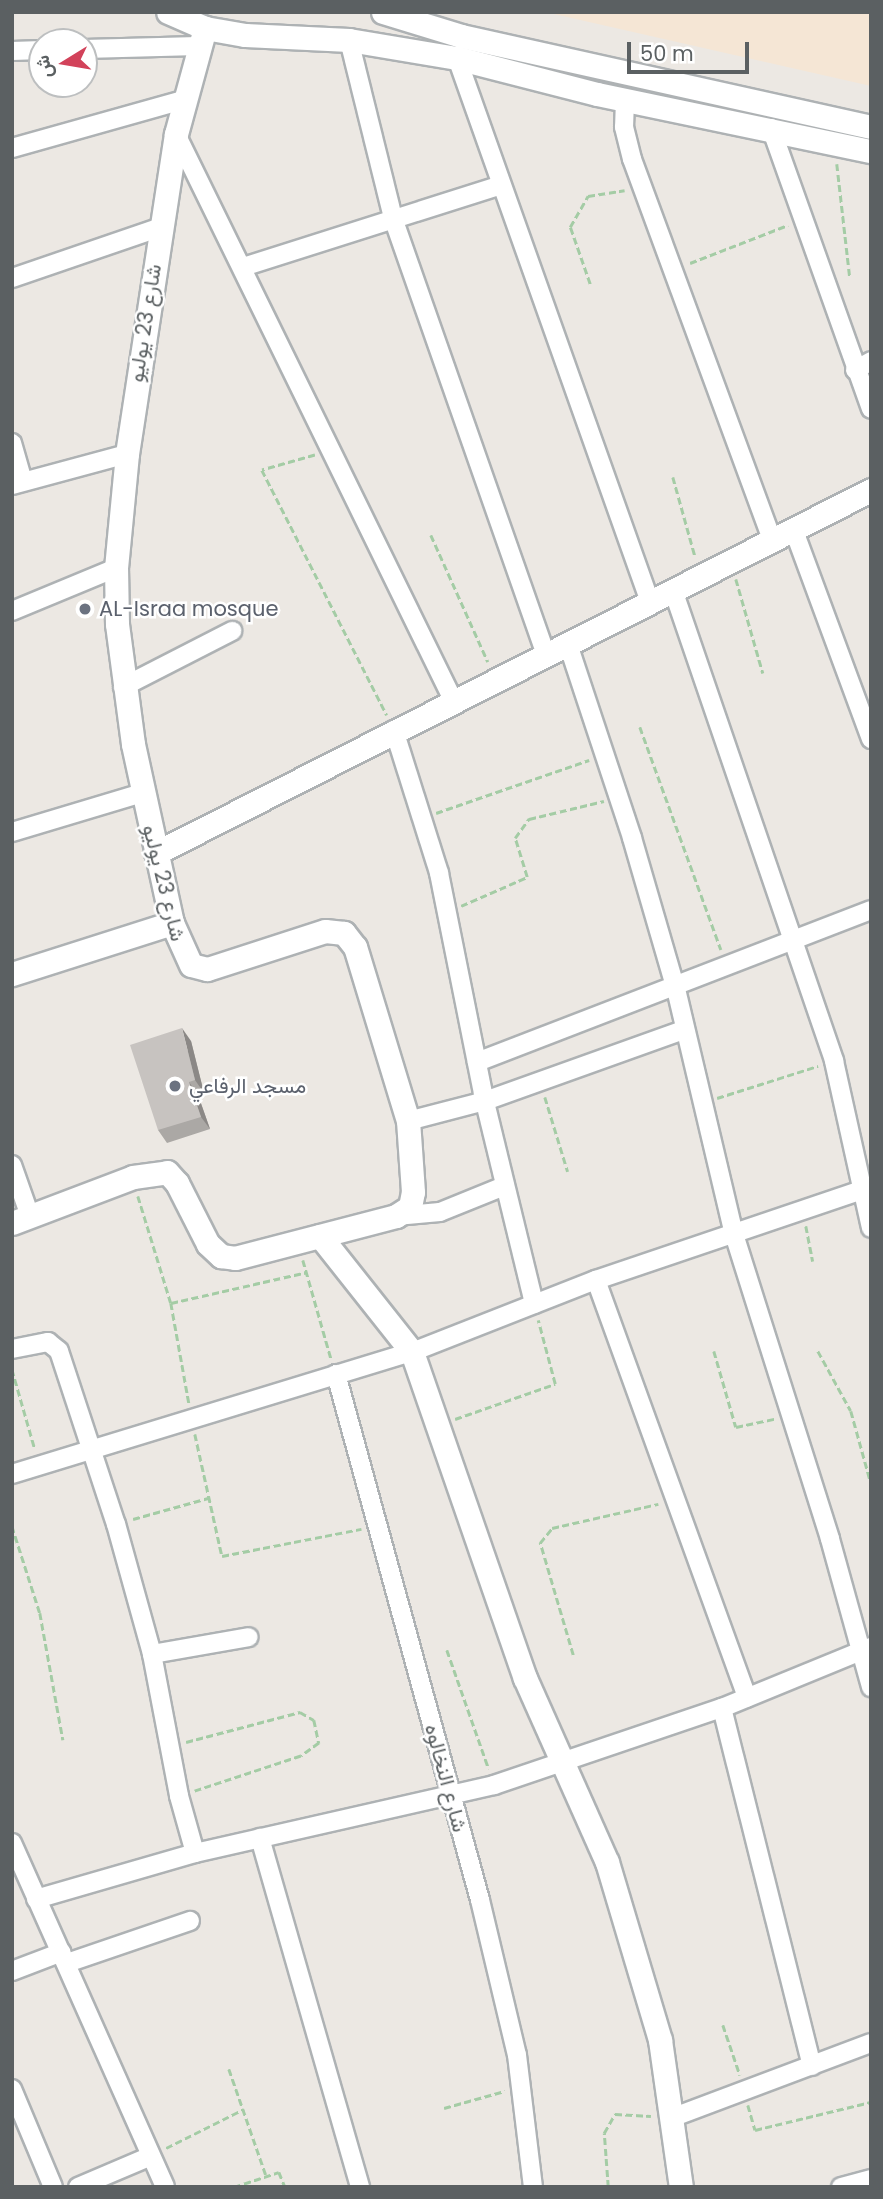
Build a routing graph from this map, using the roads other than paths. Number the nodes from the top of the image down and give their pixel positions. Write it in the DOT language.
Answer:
graph roads {
  1 [pos="168,12"];
  2 [pos="376,12"];
  3 [pos="383,12"];
  4 [pos="202,37"];
  5 [pos="360,42"];
  6 [pos="98,48"];
  7 [pos="457,58"];
  8 [pos="606,69"];
  9 [pos="597,94"];
  10 [pos="183,100"];
  11 [pos="625,100"];
  12 [pos="871,127"];
  13 [pos="771,128"];
  14 [pos="176,134"];
  15 [pos="12,148"];
  16 [pos="871,152"];
  17 [pos="499,186"];
  18 [pos="393,218"];
  19 [pos="161,227"];
  20 [pos="243,267"];
  21 [pos="12,278"];
  22 [pos="863,366"];
  23 [pos="871,409"];
  24 [pos="12,443"];
  25 [pos="127,454"];
  26 [pos="18,483"];
  27 [pos="871,490"];
  28 [pos="793,528"];
  29 [pos="772,539"];
  30 [pos="116,568"];
  31 [pos="673,590"];
  32 [pos="650,602"];
  33 [pos="12,611"];
  34 [pos="232,631"];
  35 [pos="568,644"];
  36 [pos="546,655"];
  37 [pos="123,687"];
  38 [pos="454,702"];
  39 [pos="394,730"];
  40 [pos="871,740"];
  41 [pos="142,793"];
  42 [pos="12,832"];
  43 [pos="156,853"];
  44 [pos="871,910"];
  45 [pos="172,923"];
  46 [pos="792,940"];
  47 [pos="12,974"];
  48 [pos="676,989"];
  49 [pos="683,1030"];
  50 [pos="477,1062"];
  51 [pos="485,1101"];
  52 [pos="408,1121"];
  53 [pos="12,1165"];
  54 [pos="504,1186"];
  55 [pos="867,1188"];
  56 [pos="396,1216"];
  57 [pos="21,1220"];
  58 [pos="871,1227"];
  59 [pos="733,1231"];
  60 [pos="309,1239"];
  61 [pos="596,1280"];
  62 [pos="534,1304"];
  63 [pos="12,1349"];
  64 [pos="412,1352"];
  65 [pos="336,1374"];
  66 [pos="91,1449"];
  67 [pos="12,1474"];
  68 [pos="249,1637"];
  69 [pos="867,1649"];
  70 [pos="152,1654"];
  71 [pos="871,1687"];
  72 [pos="747,1698"];
  73 [pos="722,1708"];
  74 [pos="562,1762"];
  75 [pos="450,1796"];
  76 [pos="260,1838"];
  77 [pos="12,1843"];
  78 [pos="195,1853"];
  79 [pos="36,1899"];
  80 [pos="190,1921"];
  81 [pos="64,1958"];
  82 [pos="12,1971"];
  83 [pos="871,2043"];
  84 [pos="812,2066"];
  85 [pos="12,2089"];
  86 [pos="674,2117"];
  87 [pos="151,2156"];
  88 [pos="866,2183"];
  89 [pos="53,2187"];
  90 [pos="78,2187"];
  91 [pos="165,2187"];
  92 [pos="360,2187"];
  93 [pos="533,2187"];
  94 [pos="681,2187"];
  95 [pos="841,2187"];
  1 -- 4 [label="street"];
  2 -- 5 [label="street"];
  3 -- 8 [label="street"];
  4 -- 5 [label="street"];
  4 -- 6 [label="street"];
  4 -- 10 [label="street, شارع 23 يوليو"];
  5 -- 7 [label="street"];
  5 -- 18 [label="street"];
  7 -- 9 [label="street"];
  7 -- 17 [label="street"];
  8 -- 9 [label="street"];
  8 -- 12 [label="street"];
  9 -- 11 [label="street"];
  10 -- 14 [label="street, شارع 23 يوليو"];
  10 -- 15 [label="street"];
  11 -- 13 [label="street"];
  11 -- 29 [label="street"];
  13 -- 16 [label="street"];
  13 -- 22 [label="street"];
  14 -- 19 [label="street, شارع 23 يوليو"];
  14 -- 20 [label="street"];
  17 -- 18 [label="street"];
  17 -- 32 [label="street"];
  18 -- 20 [label="street"];
  18 -- 36 [label="street"];
  19 -- 21 [label="street"];
  19 -- 25 [label="street, شارع 23 يوليو"];
  20 -- 38 [label="street"];
  22 -- 23 [label="street"];
  24 -- 26 [label="street"];
  25 -- 26 [label="street"];
  25 -- 30 [label="street, شارع 23 يوليو"];
  27 -- 28 [label="street"];
  28 -- 29 [label="street"];
  28 -- 40 [label="street"];
  29 -- 31 [label="street"];
  30 -- 33 [label="street"];
  30 -- 37 [label="street, شارع 23 يوليو"];
  31 -- 32 [label="street"];
  31 -- 46 [label="street"];
  32 -- 35 [label="street"];
  34 -- 37 [label="street"];
  35 -- 36 [label="street"];
  35 -- 48 [label="street"];
  36 -- 38 [label="street"];
  37 -- 41 [label="street, شارع 23 يوليو"];
  38 -- 39 [label="street"];
  39 -- 43 [label="street"];
  39 -- 50 [label="street"];
  41 -- 42 [label="street"];
  41 -- 43 [label="street, شارع 23 يوليو"];
  43 -- 45 [label="street, شارع 23 يوليو"];
  44 -- 46 [label="street"];
  45 -- 47 [label="street"];
  45 -- 52 [label="street, شارع 23 يوليو"];
  46 -- 48 [label="street"];
  46 -- 55 [label="street"];
  48 -- 49 [label="street"];
  48 -- 50 [label="street"];
  49 -- 51 [label="street"];
  49 -- 59 [label="street"];
  50 -- 51 [label="street"];
  51 -- 52 [label="street"];
  51 -- 54 [label="street"];
  52 -- 56 [label="street, شارع 23 يوليو"];
  53 -- 57 [label="street"];
  54 -- 56 [label="street"];
  54 -- 62 [label="street"];
  55 -- 58 [label="street"];
  55 -- 59 [label="street"];
  56 -- 60 [label="street"];
  57 -- 60 [label="street"];
  59 -- 61 [label="street"];
  59 -- 69 [label="street"];
  60 -- 64 [label="street"];
  61 -- 62 [label="street"];
  61 -- 72 [label="street"];
  62 -- 64 [label="street"];
  63 -- 66 [label="street"];
  64 -- 65 [label="street"];
  64 -- 74 [label="street"];
  65 -- 66 [label="street"];
  65 -- 75 [label="street, شارع النخالوه"];
  66 -- 67 [label="street"];
  66 -- 70 [label="street"];
  68 -- 70 [label="street"];
  69 -- 71 [label="street"];
  69 -- 72 [label="street"];
  70 -- 78 [label="street"];
  72 -- 73 [label="street"];
  73 -- 74 [label="street"];
  73 -- 84 [label="street"];
  74 -- 75 [label="street"];
  74 -- 86 [label="street"];
  75 -- 76 [label="street"];
  75 -- 93 [label="street, شارع النخالوه"];
  76 -- 78 [label="street"];
  76 -- 92 [label="street"];
  77 -- 79 [label="street"];
  78 -- 79 [label="street"];
  79 -- 81 [label="street"];
  80 -- 81 [label="street"];
  81 -- 82 [label="street"];
  81 -- 87 [label="street"];
  83 -- 84 [label="street"];
  84 -- 86 [label="street"];
  85 -- 89 [label="street"];
  86 -- 94 [label="street"];
  87 -- 90 [label="street"];
  87 -- 91 [label="street"];
  88 -- 95 [label="street"];
}
